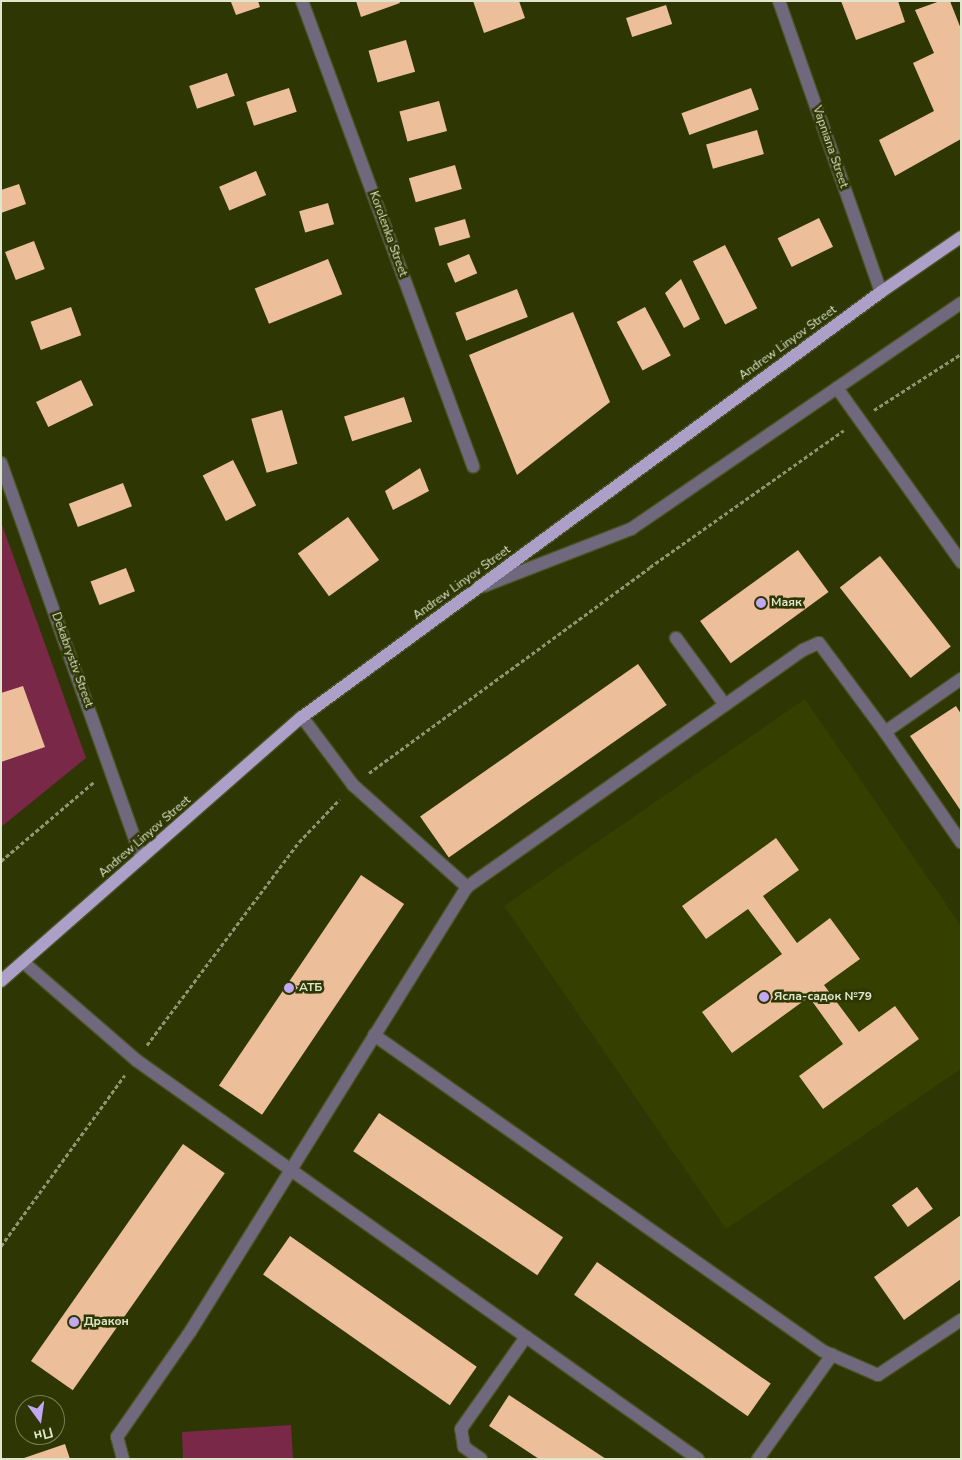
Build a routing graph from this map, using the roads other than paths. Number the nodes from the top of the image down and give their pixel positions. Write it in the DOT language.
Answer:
graph roads {
  1 [pos="302,1"];
  2 [pos="779,1"];
  3 [pos="961,237"];
  4 [pos="881,292"];
  5 [pos="961,303"];
  6 [pos="837,388"];
  7 [pos="1,463"];
  8 [pos="473,467"];
  9 [pos="961,562"];
  10 [pos="479,588"];
  11 [pos="676,638"];
  12 [pos="961,679"];
  13 [pos="725,705"];
  14 [pos="302,717"];
  15 [pos="885,732"];
  16 [pos="961,842"];
  17 [pos="142,858"];
  18 [pos="467,887"];
  19 [pos="23,962"];
  20 [pos="1,980"];
  21 [pos="374,1034"];
  22 [pos="290,1169"];
  23 [pos="961,1320"];
  24 [pos="526,1337"];
  25 [pos="832,1355"];
  26 [pos="124,1459"];
  27 [pos="481,1459"];
  28 [pos="698,1459"];
  29 [pos="758,1459"];
  1 -- 8 [label="street, Korolenka Street"];
  2 -- 4 [label="street, Vapniana Street"];
  3 -- 4 [label="main road, Andrew Linyov Street"];
  4 -- 10 [label="main road, Andrew Linyov Street"];
  5 -- 6 [label="street"];
  6 -- 9 [label="street"];
  6 -- 10 [label="street"];
  7 -- 17 [label="street, Dekabrystiv Street"];
  10 -- 14 [label="main road, Andrew Linyov Street"];
  11 -- 13 [label="street"];
  12 -- 15 [label="street"];
  13 -- 15 [label="street"];
  13 -- 18 [label="street"];
  14 -- 17 [label="main road, Andrew Linyov Street"];
  14 -- 18 [label="street"];
  15 -- 16 [label="street"];
  17 -- 19 [label="main road, Andrew Linyov Street"];
  18 -- 21 [label="street"];
  19 -- 20 [label="main road, Andrew Linyov Street"];
  19 -- 22 [label="street"];
  21 -- 22 [label="street"];
  21 -- 25 [label="street"];
  22 -- 24 [label="street"];
  22 -- 26 [label="street"];
  23 -- 25 [label="street"];
  24 -- 27 [label="street"];
  24 -- 28 [label="street"];
  25 -- 29 [label="street"];
}
